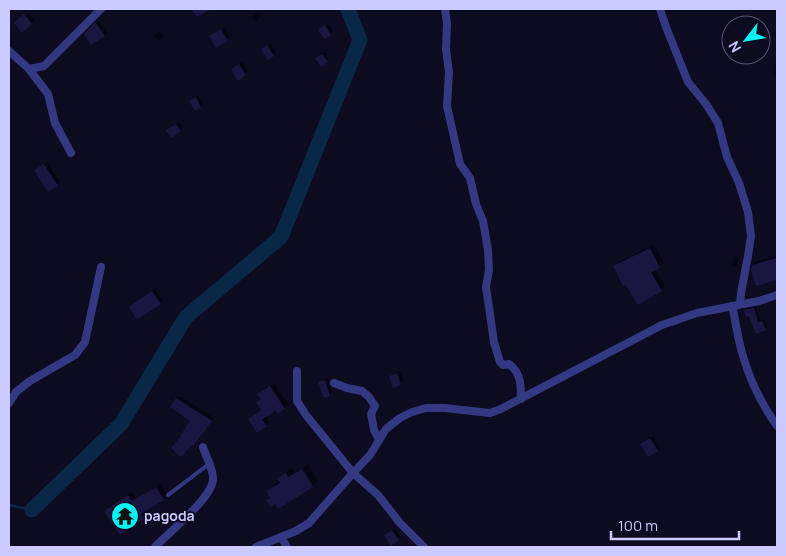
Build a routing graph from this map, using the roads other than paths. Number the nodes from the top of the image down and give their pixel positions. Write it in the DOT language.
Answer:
graph roads {
  1 [pos="101,9"];
  2 [pos="445,9"];
  3 [pos="660,9"];
  4 [pos="9,51"];
  5 [pos="29,69"];
  6 [pos="71,153"];
  7 [pos="101,267"];
  8 [pos="777,295"];
  9 [pos="736,305"];
  10 [pos="298,371"];
  11 [pos="334,383"];
  12 [pos="521,399"];
  13 [pos="9,403"];
  14 [pos="777,426"];
  15 [pos="380,439"];
  16 [pos="203,447"];
  17 [pos="209,464"];
  18 [pos="353,473"];
  19 [pos="168,495"];
  20 [pos="281,537"];
  21 [pos="155,547"];
  22 [pos="256,547"];
  23 [pos="287,547"];
  24 [pos="424,547"];
  1 -- 5 [label="street"];
  2 -- 12 [label="street"];
  3 -- 9 [label="street"];
  4 -- 5 [label="street"];
  5 -- 6 [label="street"];
  7 -- 13 [label="street"];
  8 -- 9 [label="street"];
  9 -- 12 [label="street"];
  9 -- 14 [label="street"];
  10 -- 18 [label="street"];
  11 -- 15 [label="street"];
  12 -- 15 [label="street"];
  15 -- 18 [label="street"];
  16 -- 17 [label="street"];
  17 -- 19 [label="lane"];
  17 -- 21 [label="street"];
  18 -- 20 [label="street"];
  18 -- 24 [label="street"];
  20 -- 22 [label="street"];
  20 -- 23 [label="street"];
}
